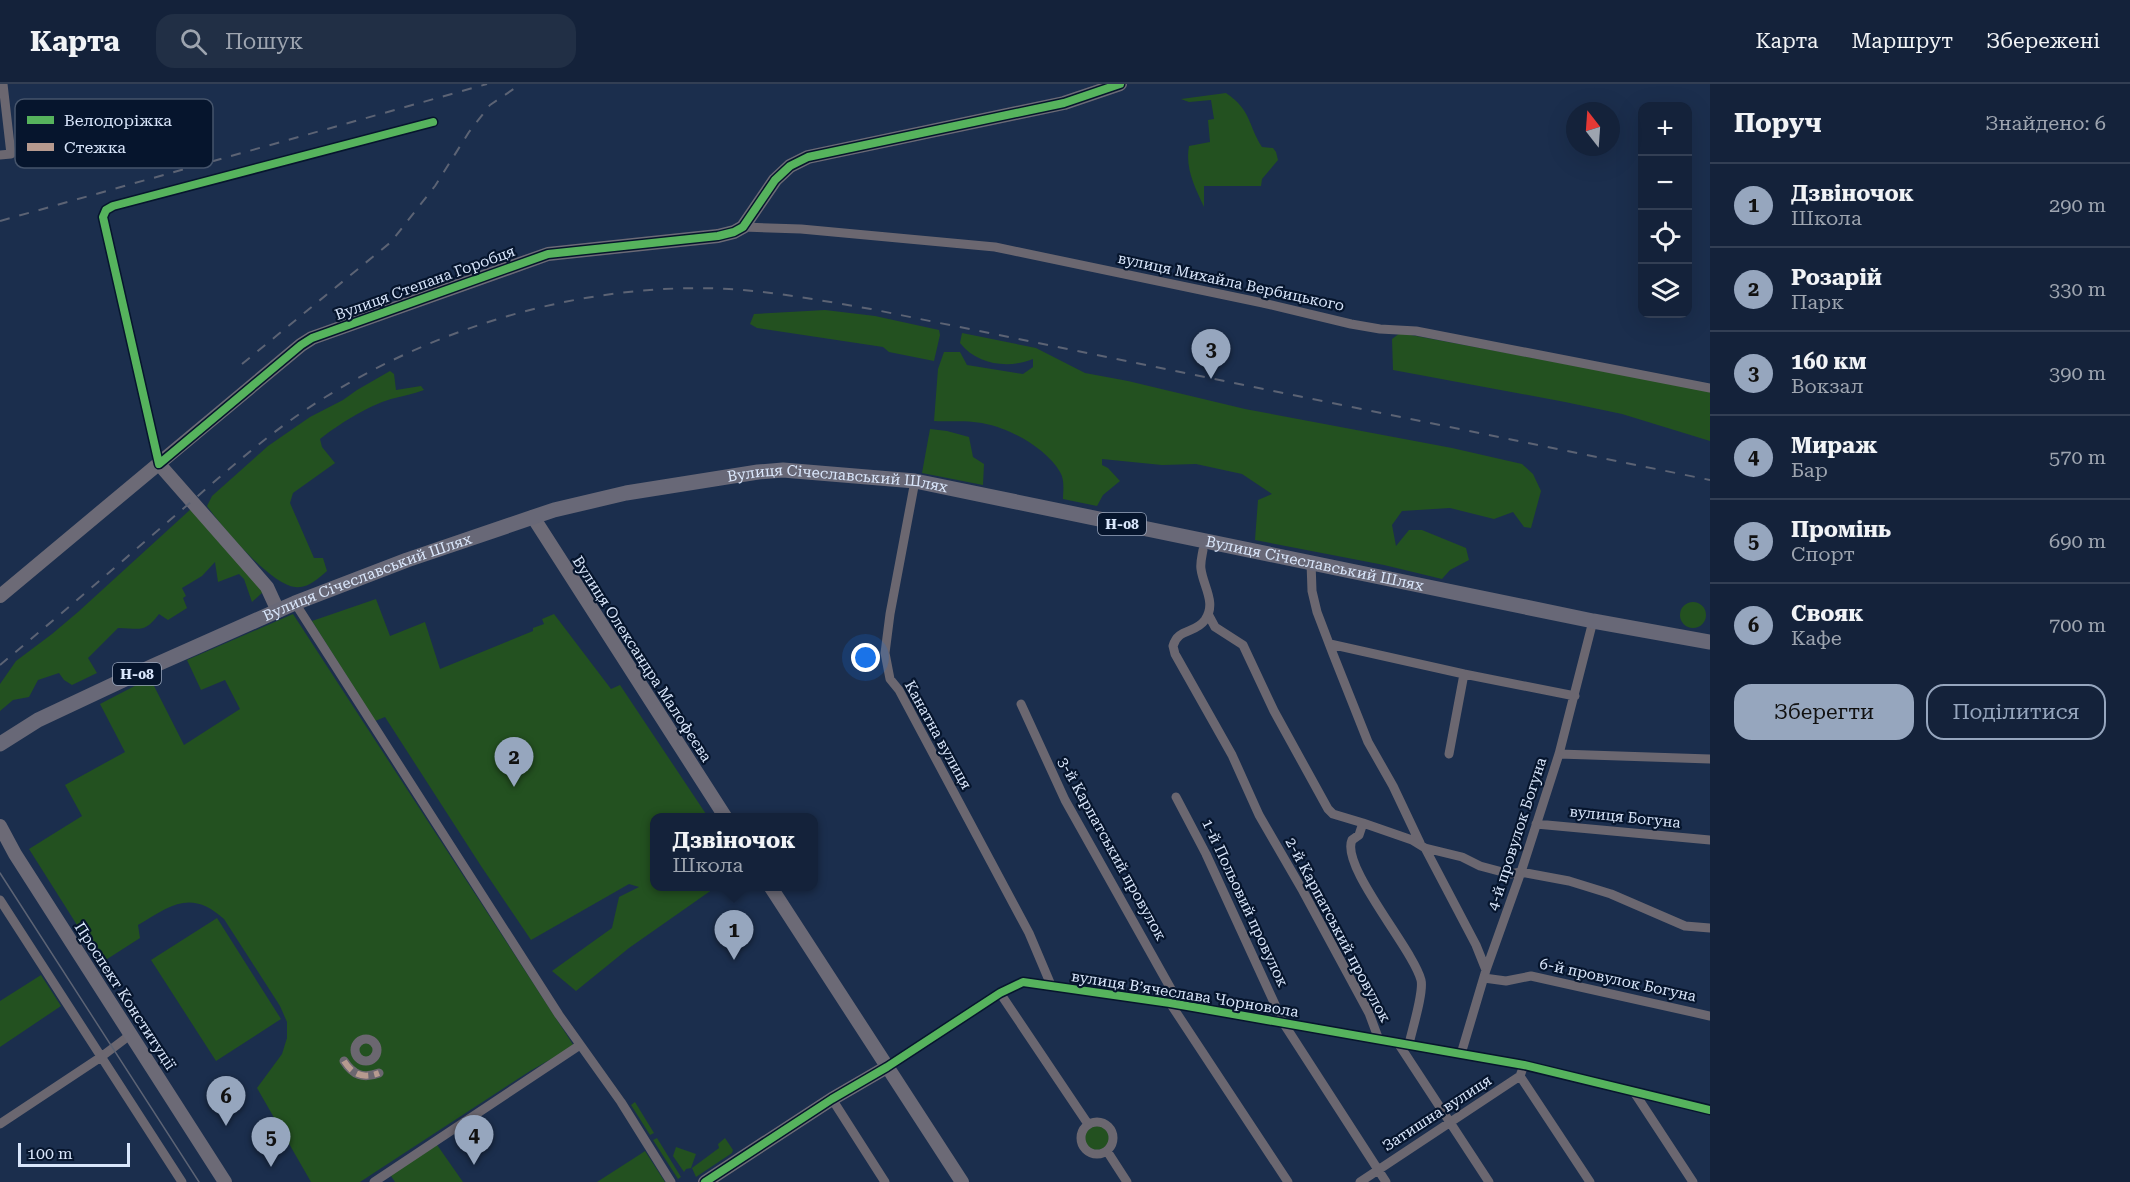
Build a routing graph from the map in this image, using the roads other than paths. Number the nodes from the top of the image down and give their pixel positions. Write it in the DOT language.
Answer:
graph roads {
  1 [pos="3,84"];
  2 [pos="1120,84"];
  3 [pos="433,122"];
  4 [pos="0,155"];
  5 [pos="743,227"];
  6 [pos="1710,388"];
  7 [pos="159,464"];
  8 [pos="915,481"];
  9 [pos="533,517"];
  10 [pos="1203,550"];
  11 [pos="1311,562"];
  12 [pos="0,596"];
  13 [pos="295,603"];
  14 [pos="278,611"];
  15 [pos="1208,614"];
  16 [pos="1593,621"];
  17 [pos="1710,642"];
  18 [pos="1330,644"];
  19 [pos="1464,674"];
  20 [pos="1575,696"];
  21 [pos="1021,704"];
  22 [pos="0,744"];
  23 [pos="1449,754"];
  24 [pos="1559,754"];
  25 [pos="1710,759"];
  26 [pos="1176,797"];
  27 [pos="723,813"];
  28 [pos="1364,823"];
  29 [pos="1536,824"];
  30 [pos="2,835"];
  31 [pos="1710,840"];
  32 [pos="1422,845"];
  33 [pos="1521,872"];
  34 [pos="773,891"];
  35 [pos="0,900"];
  36 [pos="1710,928"];
  37 [pos="1485,974"];
  38 [pos="1051,985"];
  39 [pos="1171,988"];
  40 [pos="1000,993"];
  41 [pos="1155,1001"];
  42 [pos="1175,1004"];
  43 [pos="1710,1016"];
  44 [pos="1284,1024"];
  45 [pos="130,1035"];
  46 [pos="1379,1040"];
  47 [pos="1398,1043"];
  48 [pos="1409,1044"];
  49 [pos="580,1045"];
  50 [pos="1461,1054"];
  51 [pos="101,1057"];
  52 [pos="344,1061"];
  53 [pos="1524,1065"];
  54 [pos="887,1067"];
  55 [pos="379,1073"];
  56 [pos="1520,1076"];
  57 [pos="1634,1092"];
  58 [pos="832,1099"];
  59 [pos="1710,1110"];
  60 [pos="1450,1122"];
  61 [pos="0,1124"];
  62 [pos="1088,1124"];
  63 [pos="1107,1151"];
  64 [pos="1378,1170"];
  65 [pos="182,1182"];
  66 [pos="225,1182"];
  67 [pos="374,1182"];
  68 [pos="671,1182"];
  69 [pos="705,1182"];
  70 [pos="885,1182"];
  71 [pos="962,1182"];
  72 [pos="1127,1182"];
  73 [pos="1288,1182"];
  74 [pos="1360,1182"];
  75 [pos="1386,1182"];
  76 [pos="1489,1182"];
  77 [pos="1590,1182"];
  78 [pos="1693,1182"];
  1 -- 4 [label="street"];
  2 -- 5 [label="street"];
  3 -- 7 [label="street"];
  5 -- 6 [label="street, вулиця Михайла Вербицького"];
  5 -- 7 [label="street, Вулиця Степана Горобця"];
  7 -- 12 [label="street, Вулиця Степана Горобця"];
  7 -- 14 [label="street"];
  8 -- 9 [label="main road, Вулиця Січеславський Шлях / Н-08"];
  8 -- 11 [label="main road, Вулиця Січеславський Шлях / Н-08"];
  8 -- 38 [label="street, Канатна вулиця"];
  9 -- 13 [label="main road, Вулиця Січеславський Шлях / Н-08"];
  9 -- 27 [label="street, Вулиця Олександра Малофєєва"];
  10 -- 15 [label="street"];
  11 -- 16 [label="main road, Вулиця Січеславський Шлях / Н-08"];
  11 -- 18 [label="street"];
  13 -- 14 [label="main road, Вулиця Січеславський Шлях / Н-08"];
  13 -- 49 [label="street"];
  14 -- 22 [label="main road, Вулиця Січеславський Шлях / Н-08"];
  15 -- 28 [label="street"];
  15 -- 46 [label="street, 2-й Карпатський провулок"];
  16 -- 17 [label="main road, Вулиця Січеславський Шлях / Н-08"];
  16 -- 20 [label="street, 4-й провулок Богуна"];
  18 -- 19 [label="street"];
  18 -- 32 [label="street"];
  19 -- 20 [label="street"];
  19 -- 23 [label="street"];
  20 -- 24 [label="street, 4-й провулок Богуна"];
  21 -- 39 [label="street, 3-й Карпатський провулок"];
  24 -- 25 [label="street"];
  24 -- 29 [label="street, 4-й провулок Богуна"];
  26 -- 44 [label="street, 1-й Польовий провулок"];
  28 -- 32 [label="street"];
  28 -- 48 [label="street"];
  29 -- 31 [label="street, вулиця Богуна"];
  29 -- 33 [label="street, 4-й провулок Богуна"];
  30 -- 45 [label="street, Проспект Конституції"];
  32 -- 33 [label="street"];
  32 -- 37 [label="street"];
  33 -- 36 [label="street"];
  33 -- 37 [label="street, 4-й провулок Богуна"];
  34 -- 54 [label="street"];
  35 -- 51 [label="street"];
  37 -- 43 [label="street, 6-й провулок Богуна"];
  37 -- 50 [label="street, 4-й провулок Богуна"];
  38 -- 40 [label="street, вулиця Вʼячеслава Чорновола"];
  38 -- 41 [label="street, вулиця Вʼячеслава Чорновола"];
  39 -- 41 [label="street"];
  39 -- 42 [label="street, 3-й Карпатський провулок"];
  40 -- 54 [label="street, вулиця Вʼячеслава Чорновола"];
  40 -- 62 [label="street"];
  41 -- 42 [label="street, вулиця Вʼячеслава Чорновола"];
  42 -- 44 [label="street, вулиця Вʼячеслава Чорновола"];
  42 -- 73 [label="street, 3-й Карпатський провулок"];
  44 -- 46 [label="street, вулиця Вʼячеслава Чорновола"];
  44 -- 64 [label="street, 1-й Польовий провулок"];
  45 -- 51 [label="street"];
  45 -- 66 [label="street, Проспект Конституції"];
  46 -- 47 [label="street, вулиця Вʼячеслава Чорновола"];
  47 -- 48 [label="street, вулиця Вʼячеслава Чорновола"];
  47 -- 60 [label="street"];
  48 -- 50 [label="street, вулиця Вʼячеслава Чорновола"];
  49 -- 67 [label="street"];
  49 -- 68 [label="street"];
  50 -- 53 [label="street, вулиця Вʼячеслава Чорновола"];
  51 -- 61 [label="street"];
  51 -- 65 [label="street"];
  52 -- 55 [label="street"];
  53 -- 56 [label="street"];
  53 -- 57 [label="street, вулиця Вʼячеслава Чорновола"];
  54 -- 58 [label="street, вулиця Вʼячеслава Чорновола"];
  54 -- 71 [label="street"];
  56 -- 60 [label="street, Затишна вулиця"];
  56 -- 77 [label="street"];
  57 -- 59 [label="street, вулиця Вʼячеслава Чорновола"];
  57 -- 78 [label="street"];
  58 -- 69 [label="street, вулиця Вʼячеслава Чорновола"];
  58 -- 70 [label="street"];
  60 -- 64 [label="street, Затишна вулиця"];
  60 -- 76 [label="street"];
  62 -- 63 [label="street"];
  62 -- 63 [label="street"];
  63 -- 72 [label="street"];
  64 -- 74 [label="street, Затишна вулиця"];
  64 -- 75 [label="street, 1-й Польовий провулок"];
}
